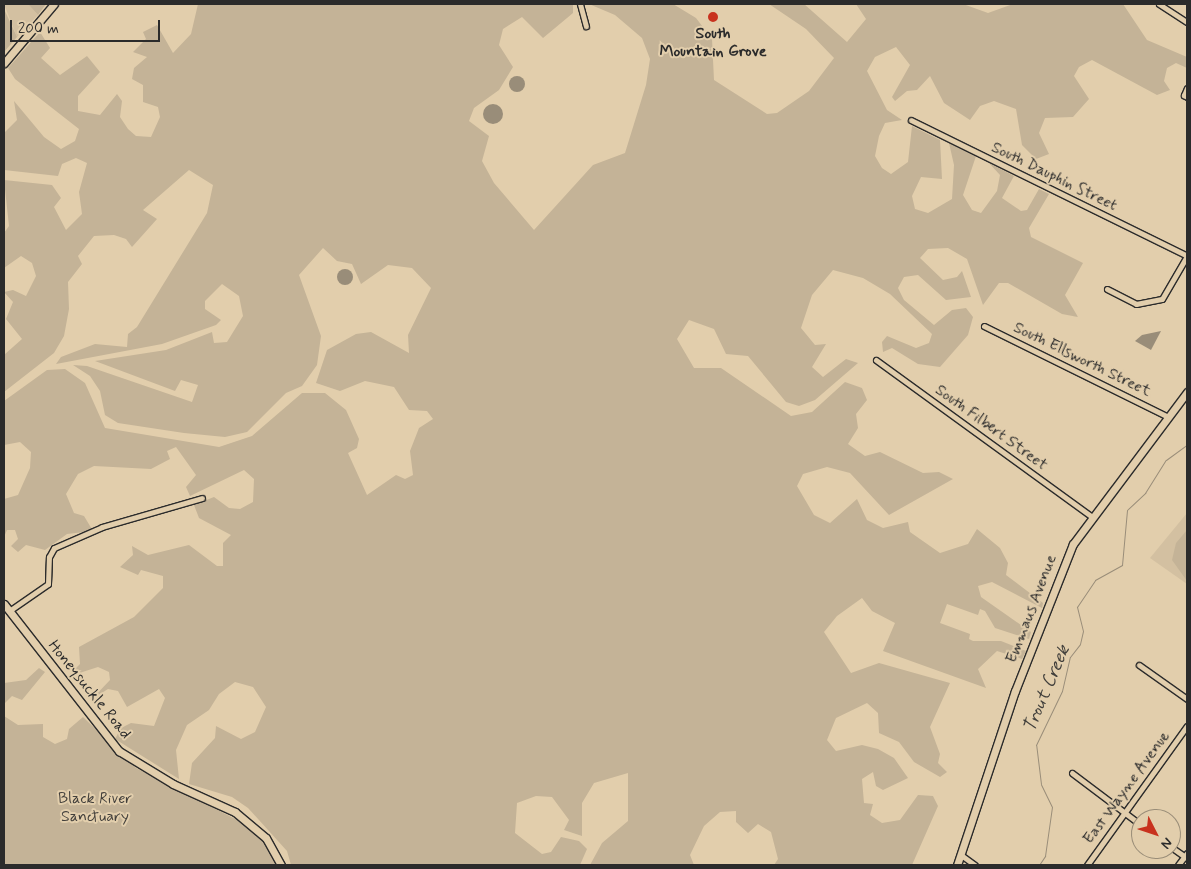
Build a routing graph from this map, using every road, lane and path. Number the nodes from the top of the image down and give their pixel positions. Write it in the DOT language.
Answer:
graph roads {
  1 [pos="54,4"];
  2 [pos="580,4"];
  3 [pos="1159,4"];
  4 [pos="1187,22"];
  5 [pos="586,26"];
  6 [pos="4,63"];
  7 [pos="1187,88"];
  8 [pos="1185,96"];
  9 [pos="911,120"];
  10 [pos="1187,256"];
  11 [pos="1107,290"];
  12 [pos="984,326"];
  13 [pos="876,360"];
  14 [pos="1187,392"];
  15 [pos="1168,417"];
  16 [pos="202,498"];
  17 [pos="1091,516"];
  18 [pos="4,604"];
  19 [pos="9,611"];
  20 [pos="1140,665"];
  21 [pos="1187,699"];
  22 [pos="1187,726"];
  23 [pos="1072,773"];
  24 [pos="1125,813"];
  25 [pos="1131,818"];
  26 [pos="961,855"];
  27 [pos="1186,856"];
  28 [pos="282,865"];
  29 [pos="957,865"];
  30 [pos="975,865"];
  31 [pos="1087,865"];
  32 [pos="1178,865"];
  1 -- 6 [label="main road"];
  2 -- 5 [label="street"];
  3 -- 4 [label="street"];
  7 -- 8 [label="street"];
  9 -- 10 [label="street, South Dauphin Street"];
  10 -- 11 [label="street"];
  12 -- 15 [label="street, South Ellsworth Street"];
  13 -- 17 [label="street, South Filbert Street"];
  14 -- 15 [label="main road, Emmaus Avenue"];
  15 -- 17 [label="main road, Emmaus Avenue"];
  16 -- 19 [label="street"];
  17 -- 26 [label="main road, Emmaus Avenue"];
  18 -- 19 [label="main road, Honeysuckle Road"];
  19 -- 28 [label="main road, Honeysuckle Road"];
  20 -- 21 [label="street"];
  22 -- 24 [label="street, East Wayne Avenue"];
  23 -- 24 [label="street"];
  24 -- 25 [label="street"];
  24 -- 31 [label="street, East Wayne Avenue"];
  26 -- 29 [label="main road, Emmaus Avenue"];
  26 -- 30 [label="street"];
  27 -- 32 [label="street"];
}
